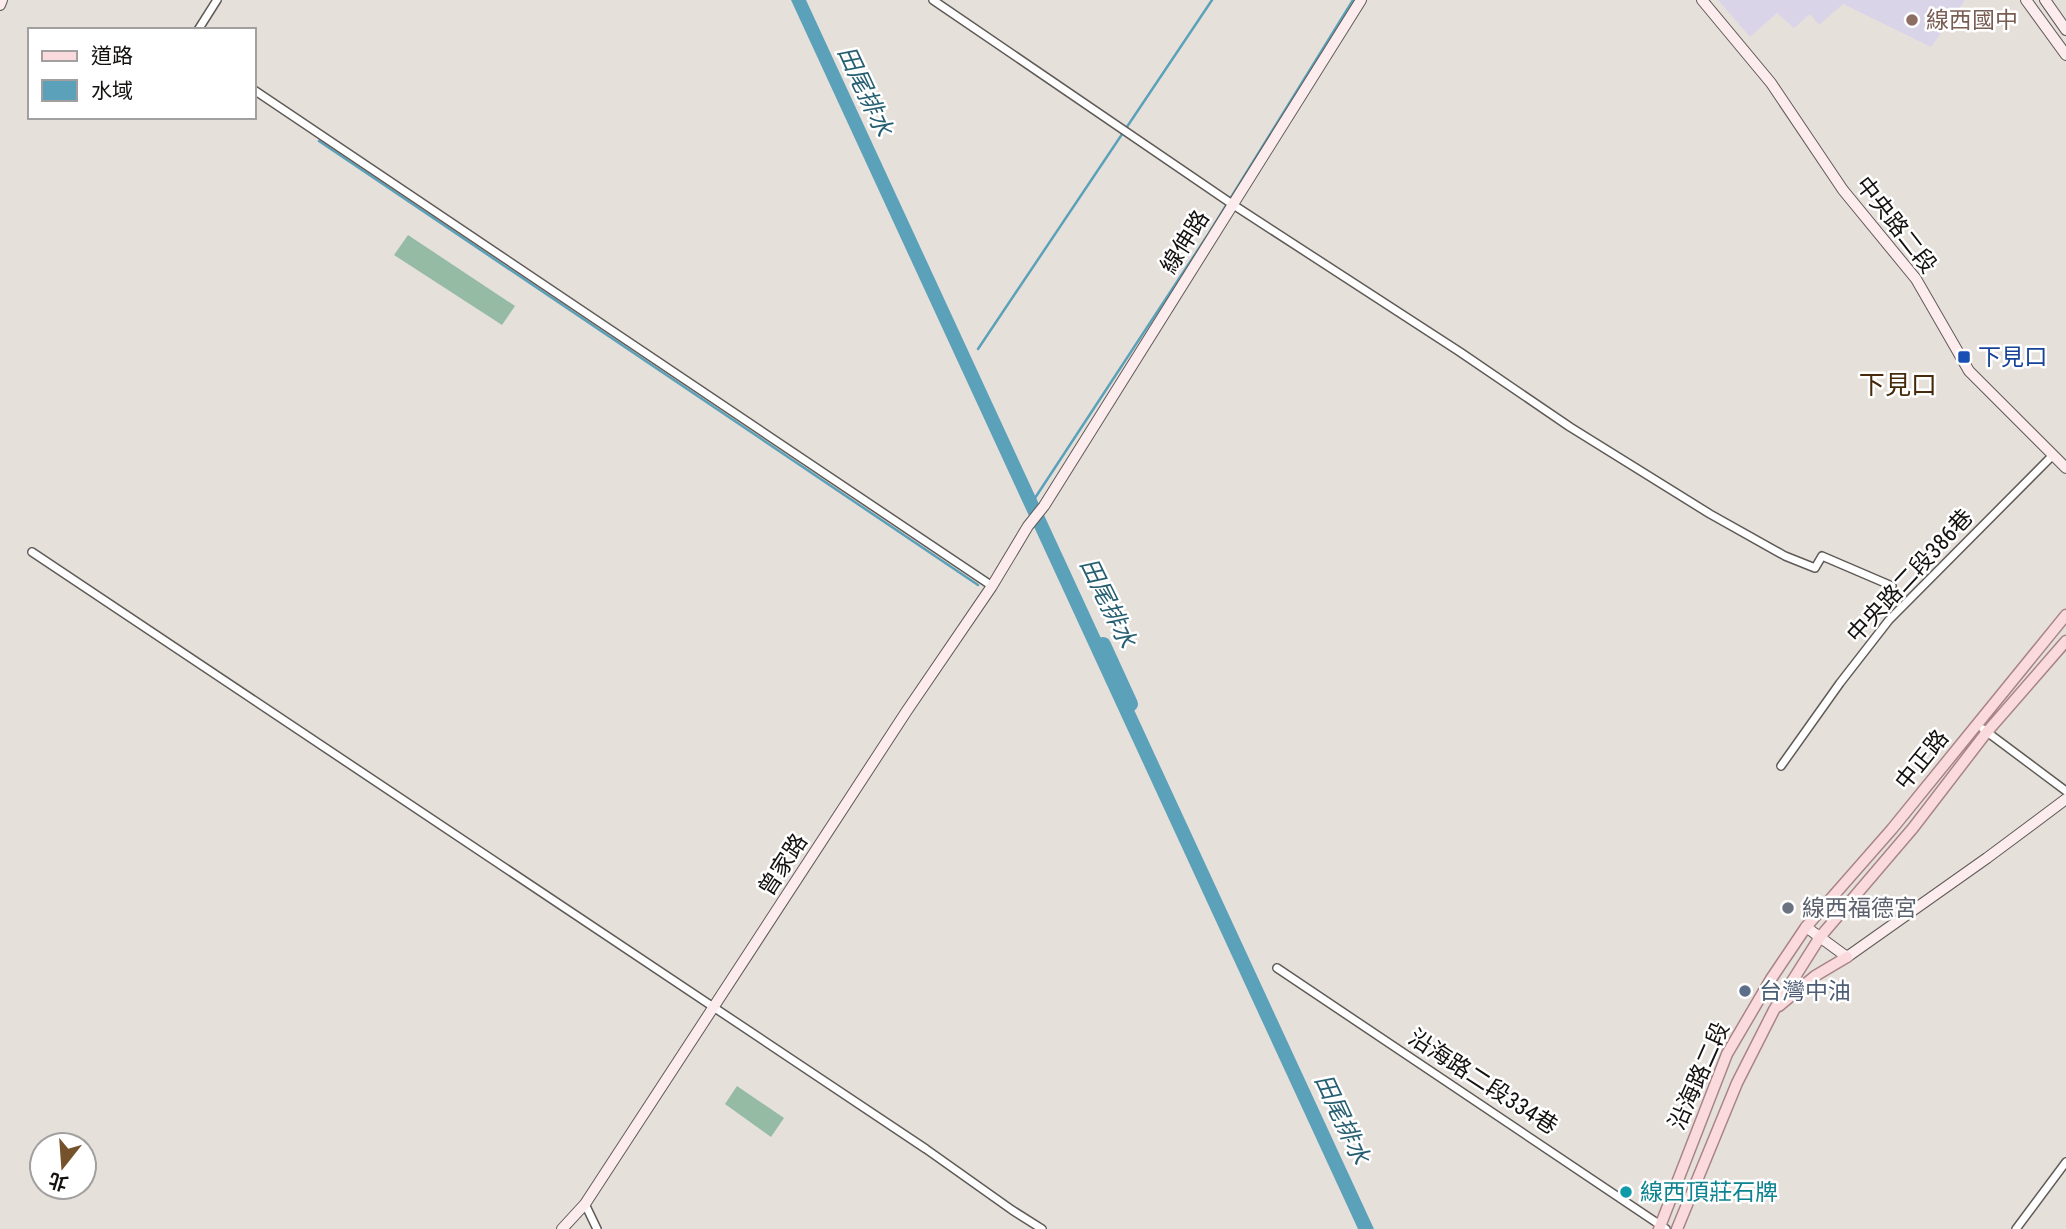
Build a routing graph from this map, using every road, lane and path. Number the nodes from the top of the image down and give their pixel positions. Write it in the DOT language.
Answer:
graph roads {
  1 [pos="217,0"];
  2 [pos="933,0"];
  3 [pos="1360,0"];
  4 [pos="1702,0"];
  5 [pos="2026,0"];
  6 [pos="2045,0"];
  7 [pos="199,28"];
  8 [pos="2066,30"];
  9 [pos="2066,55"];
  10 [pos="256,91"];
  11 [pos="1232,204"];
  12 [pos="2052,456"];
  13 [pos="2066,468"];
  14 [pos="1033,520"];
  15 [pos="33,552"];
  16 [pos="992,586"];
  17 [pos="1892,586"];
  18 [pos="2066,615"];
  19 [pos="2066,642"];
  20 [pos="1978,724"];
  21 [pos="1986,733"];
  22 [pos="1781,766"];
  23 [pos="2066,791"];
  24 [pos="2066,799"];
  25 [pos="1806,927"];
  26 [pos="1820,937"];
  27 [pos="1847,957"];
  28 [pos="1277,968"];
  29 [pos="713,1008"];
  30 [pos="1774,1010"];
  31 [pos="2066,1162"];
  32 [pos="587,1200"];
  33 [pos="1662,1228"];
  34 [pos="562,1229"];
  35 [pos="597,1229"];
  36 [pos="1042,1229"];
  37 [pos="1676,1229"];
  38 [pos="2016,1229"];
  1 -- 7 [label="street"];
  2 -- 11 [label="street"];
  3 -- 11 [label="street, 線伸路"];
  4 -- 12 [label="street, 中央路二段"];
  5 -- 9 [label="street"];
  6 -- 8 [label="street"];
  10 -- 16 [label="street"];
  11 -- 14 [label="street, 線伸路"];
  11 -- 17 [label="street"];
  12 -- 13 [label="street, 中央路二段"];
  12 -- 22 [label="street, 中央路二段386巷"];
  14 -- 16 [label="street, 曾家路"];
  15 -- 29 [label="street"];
  16 -- 29 [label="street, 曾家路"];
  18 -- 20 [label="main road, 中正路"];
  19 -- 21 [label="main road, 中正路"];
  20 -- 21 [label="street"];
  20 -- 25 [label="main road, 中正路"];
  21 -- 23 [label="street"];
  21 -- 26 [label="main road, 中正路"];
  24 -- 27 [label="street"];
  25 -- 26 [label="street"];
  25 -- 33 [label="main road, 沿海路二段"];
  26 -- 27 [label="street"];
  26 -- 30 [label="main road, 沿海路二段"];
  27 -- 30 [label="main road"];
  28 -- 33 [label="street, 沿海路二段334巷"];
  29 -- 32 [label="street, 曾家路"];
  29 -- 36 [label="street"];
  30 -- 37 [label="main road, 沿海路二段"];
  31 -- 38 [label="street"];
  32 -- 34 [label="street, 曾家路"];
  32 -- 35 [label="street"];
}
